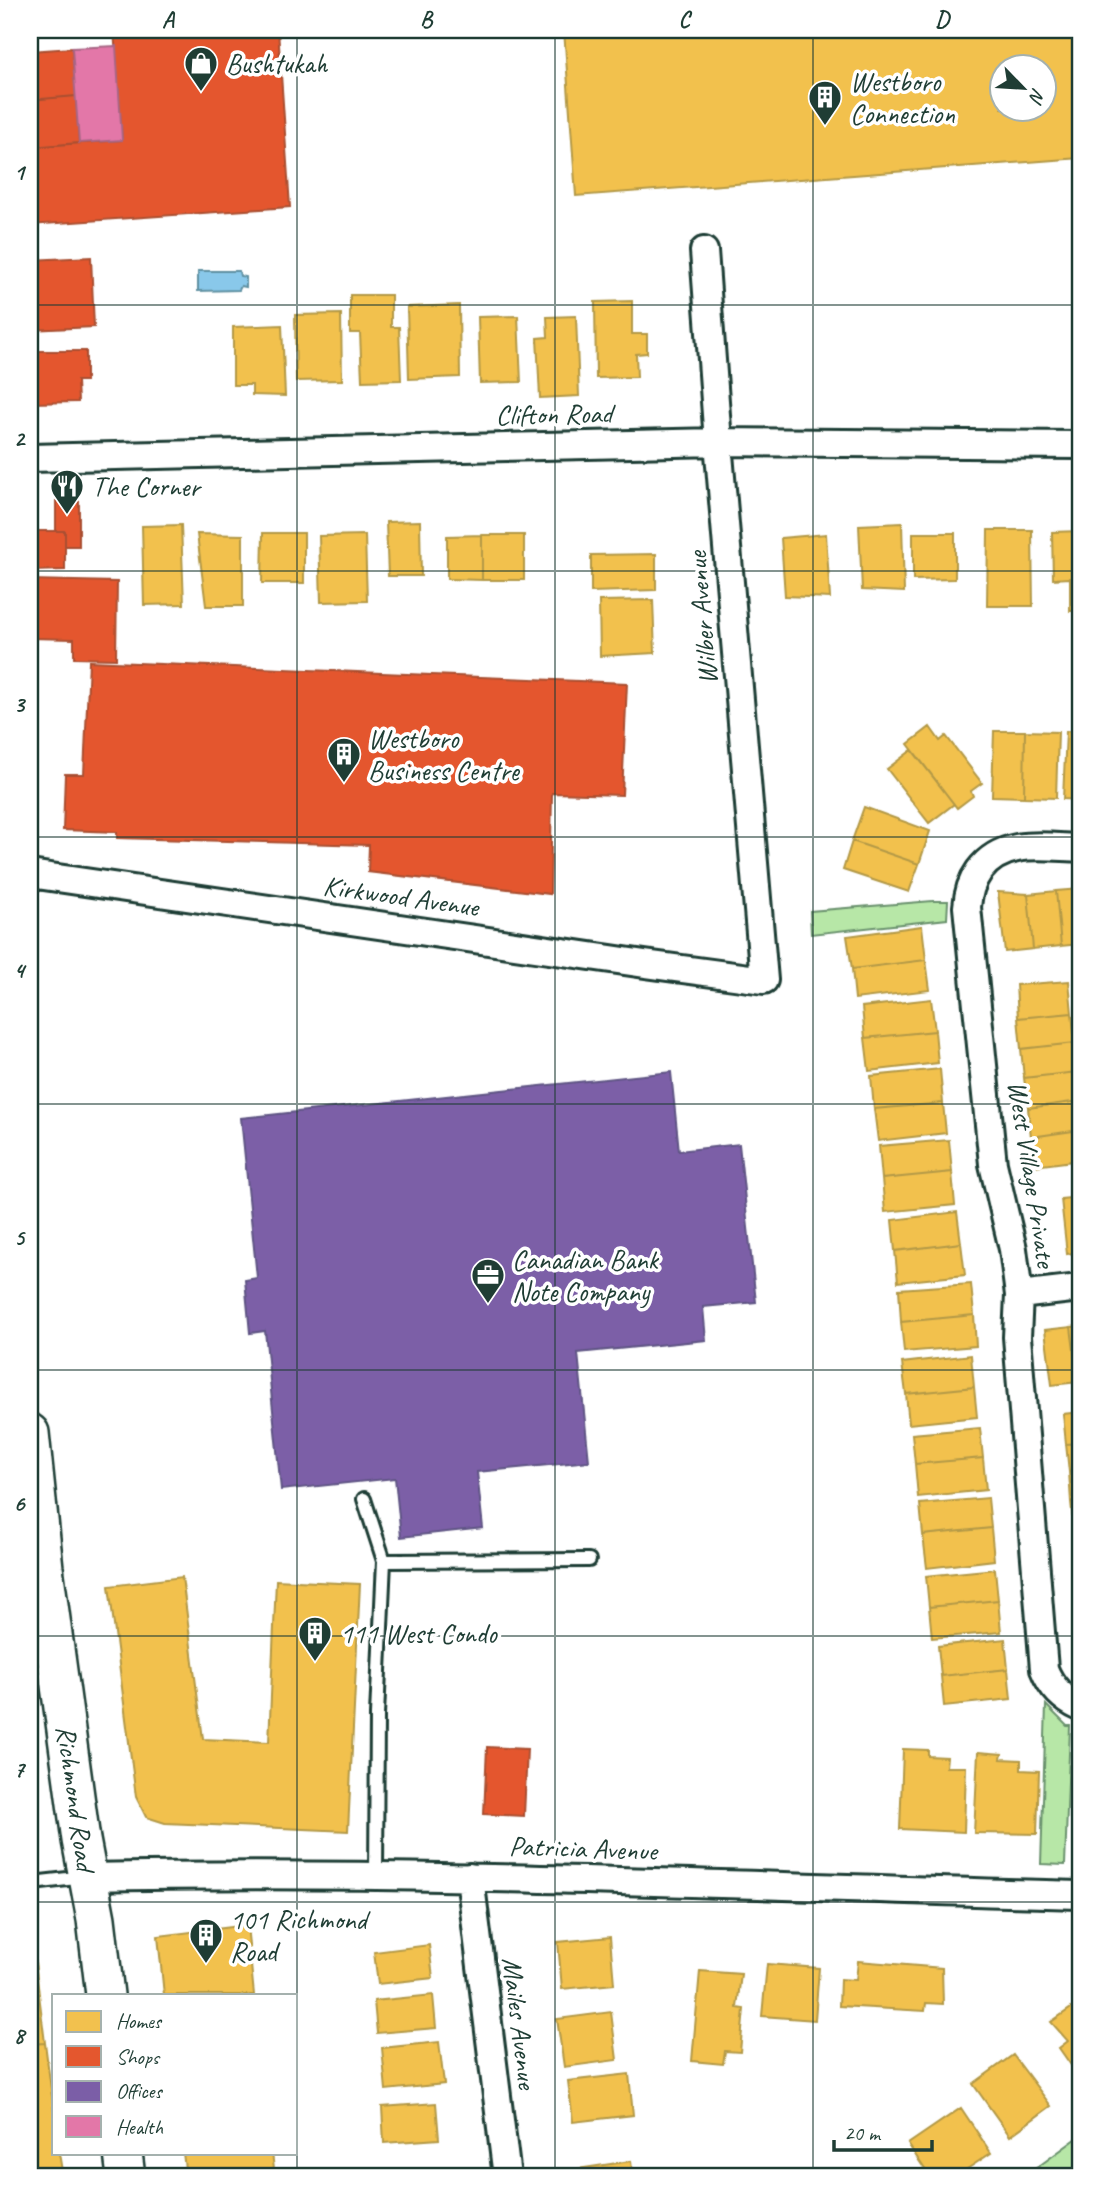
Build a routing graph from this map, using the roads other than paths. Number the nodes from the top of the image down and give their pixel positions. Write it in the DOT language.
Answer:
graph roads {
  1 [pos="704,251"];
  2 [pos="718,442"];
  3 [pos="1080,444"];
  4 [pos="30,458"];
  5 [pos="1080,848"];
  6 [pos="30,874"];
  7 [pos="764,980"];
  8 [pos="1080,1288"];
  9 [pos="1019,1294"];
  10 [pos="30,1433"];
  11 [pos="364,1499"];
  12 [pos="589,1560"];
  13 [pos="384,1562"];
  14 [pos="1080,1707"];
  15 [pos="376,1876"];
  16 [pos="87,1877"];
  17 [pos="470,1877"];
  18 [pos="30,1880"];
  19 [pos="1078,1895"];
  20 [pos="105,1994"];
  21 [pos="123,2154"];
  22 [pos="126,2177"];
  23 [pos="507,2177"];
  1 -- 2 [label="street, Wilber Avenue"];
  2 -- 3 [label="street, Clifton Road"];
  2 -- 4 [label="street, Clifton Road"];
  2 -- 7 [label="street, Wilber Avenue"];
  5 -- 9 [label="street, West Village Private"];
  6 -- 7 [label="street, Kirkwood Avenue"];
  8 -- 9 [label="street"];
  9 -- 14 [label="street, West Village Private"];
  10 -- 16 [label="main road, Richmond Road"];
  11 -- 13 [label="lane"];
  12 -- 13 [label="lane"];
  13 -- 15 [label="lane"];
  15 -- 16 [label="street, Patricia Avenue"];
  15 -- 17 [label="street, Patricia Avenue"];
  16 -- 18 [label="lane"];
  16 -- 20 [label="main road, Richmond Road"];
  17 -- 19 [label="street, Patricia Avenue"];
  17 -- 23 [label="street, Mailes Avenue"];
  21 -- 22 [label="main road"];
}
